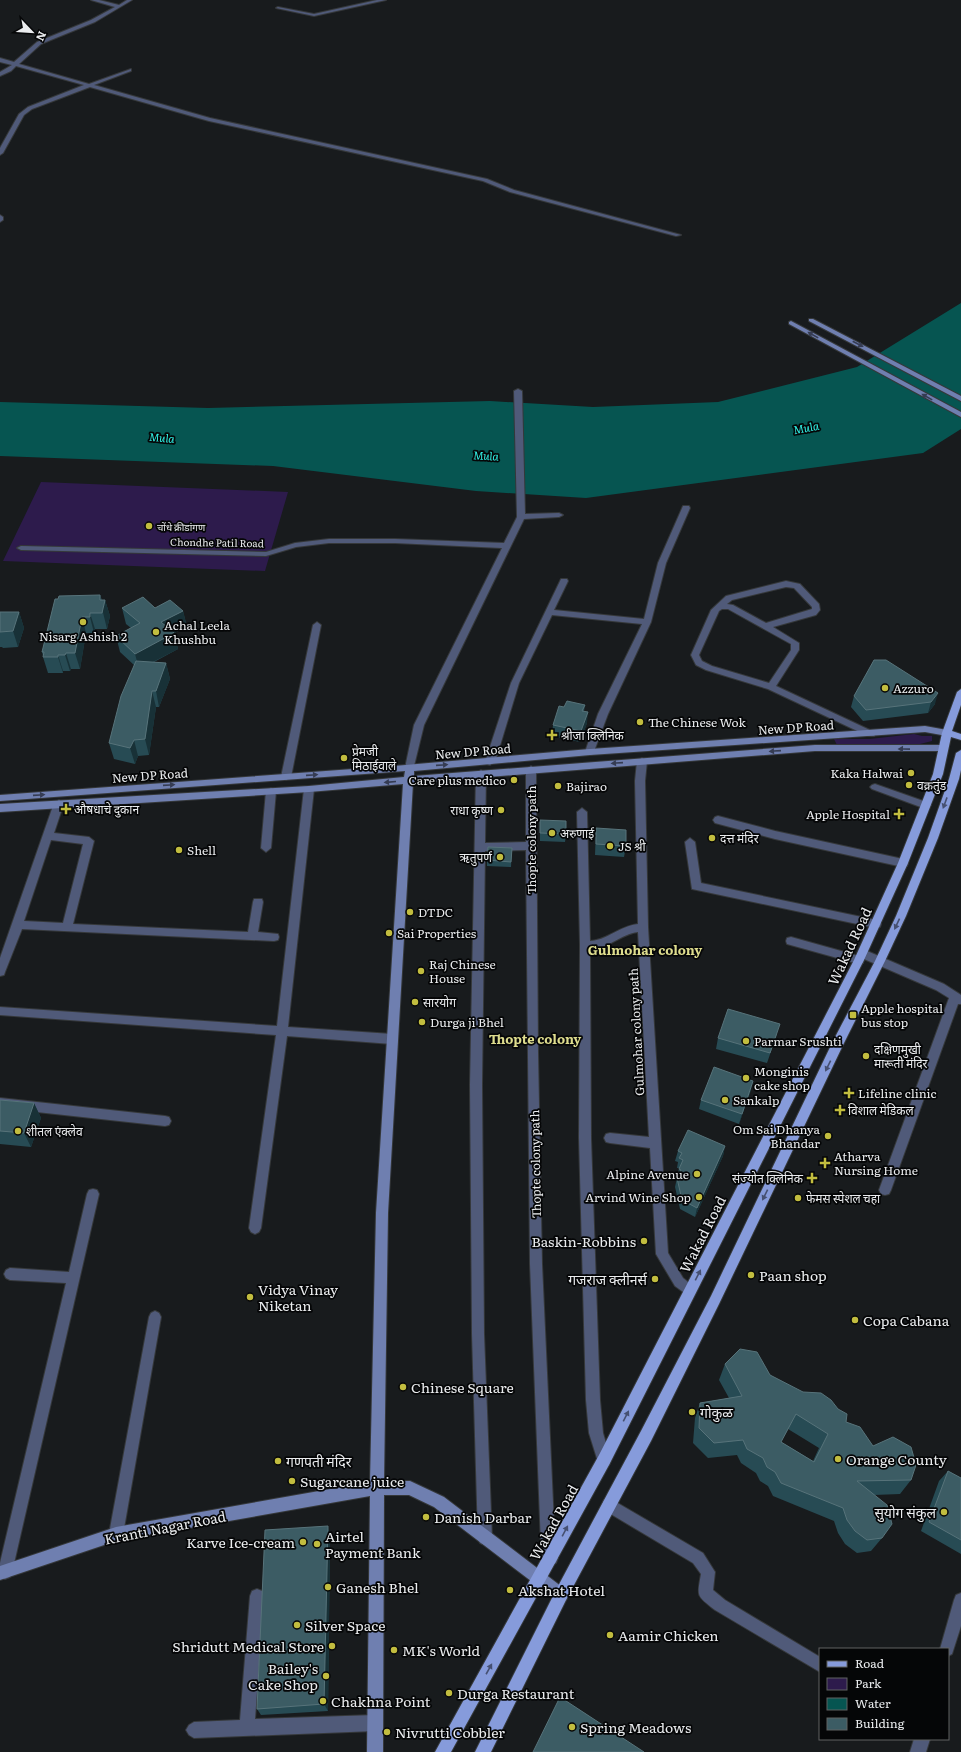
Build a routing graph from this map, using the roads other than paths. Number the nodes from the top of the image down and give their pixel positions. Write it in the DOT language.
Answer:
graph roads {
  1 [pos="93,0"];
  2 [pos="130,0"];
  3 [pos="384,0"];
  4 [pos="119,6"];
  5 [pos="278,8"];
  6 [pos="0,60"];
  7 [pos="16,64"];
  8 [pos="129,70"];
  9 [pos="0,74"];
  10 [pos="88,86"];
  11 [pos="0,152"];
  12 [pos="678,235"];
  13 [pos="811,320"];
  14 [pos="791,323"];
  15 [pos="518,391"];
  16 [pos="961,399"];
  17 [pos="961,415"];
  18 [pos="686,508"];
  19 [pos="559,515"];
  20 [pos="521,517"];
  21 [pos="507,546"];
  22 [pos="21,548"];
  23 [pos="564,581"];
  24 [pos="720,606"];
  25 [pos="549,612"];
  26 [pos="647,622"];
  27 [pos="317,625"];
  28 [pos="766,626"];
  29 [pos="771,687"];
  30 [pos="961,692"];
  31 [pos="947,733"];
  32 [pos="871,734"];
  33 [pos="961,737"];
  34 [pos="944,748"];
  35 [pos="961,749"];
  36 [pos="590,752"];
  37 [pos="961,753"];
  38 [pos="642,761"];
  39 [pos="490,762"];
  40 [pos="531,769"];
  41 [pos="481,773"];
  42 [pos="409,774"];
  43 [pos="286,777"];
  44 [pos="875,787"];
  45 [pos="310,789"];
  46 [pos="272,791"];
  47 [pos="0,798"];
  48 [pos="59,803"];
  49 [pos="926,805"];
  50 [pos="0,808"];
  51 [pos="582,812"];
  52 [pos="718,820"];
  53 [pos="48,836"];
  54 [pos="690,842"];
  55 [pos="530,846"];
  56 [pos="480,847"];
  57 [pos="266,848"];
  58 [pos="903,863"];
  59 [pos="258,902"];
  60 [pos="876,924"];
  61 [pos="18,925"];
  62 [pos="67,927"];
  63 [pos="643,927"];
  64 [pos="252,936"];
  65 [pos="274,937"];
  66 [pos="791,941"];
  67 [pos="585,945"];
  68 [pos="861,957"];
  69 [pos="880,961"];
  70 [pos="0,972"];
  71 [pos="958,999"];
  72 [pos="0,1011"];
  73 [pos="282,1032"];
  74 [pos="392,1039"];
  75 [pos="0,1103"];
  76 [pos="165,1122"];
  77 [pos="610,1138"];
  78 [pos="655,1143"];
  79 [pos="885,1190"];
  80 [pos="94,1194"];
  81 [pos="255,1228"];
  82 [pos="10,1274"];
  83 [pos="74,1278"];
  84 [pos="690,1291"];
  85 [pos="156,1317"];
  86 [pos="604,1460"];
  87 [pos="377,1488"];
  88 [pos="609,1505"];
  89 [pos="116,1534"];
  90 [pos="485,1538"];
  91 [pos="551,1558"];
  92 [pos="3,1573"];
  93 [pos="539,1579"];
  94 [pos="561,1595"];
  95 [pos="257,1596"];
  96 [pos="961,1600"];
  97 [pos="947,1648"];
  98 [pos="819,1664"];
  99 [pos="375,1723"];
  100 [pos="247,1727"];
  101 [pos="194,1730"];
  102 [pos="922,1740"];
  103 [pos="375,1752"];
  104 [pos="443,1752"];
  105 [pos="483,1752"];
  106 [pos="918,1752"];
  1 -- 4 [label="street"];
  2 -- 4 [label="street"];
  3 -- 5 [label="street"];
  4 -- 7 [label="street"];
  6 -- 7 [label="street"];
  7 -- 9 [label="street"];
  7 -- 10 [label="street"];
  8 -- 10 [label="street"];
  10 -- 11 [label="street"];
  10 -- 12 [label="street"];
  13 -- 16 [label="main road, one-way"];
  17 -- 14 [label="main road, one-way"];
  15 -- 20 [label="street"];
  18 -- 26 [label="street"];
  19 -- 20 [label="street"];
  20 -- 21 [label="street"];
  21 -- 22 [label="street, Chondhe Patil Road"];
  21 -- 42 [label="street"];
  23 -- 25 [label="street"];
  24 -- 28 [label="street"];
  24 -- 28 [label="street"];
  24 -- 29 [label="street"];
  25 -- 26 [label="street"];
  25 -- 39 [label="street"];
  26 -- 36 [label="street"];
  27 -- 43 [label="street"];
  28 -- 29 [label="street"];
  29 -- 32 [label="street"];
  30 -- 31 [label="main road, Wakad Road"];
  31 -- 32 [label="main road, New DP Road"];
  31 -- 33 [label="main road"];
  31 -- 34 [label="main road, Wakad Road"];
  32 -- 36 [label="main road, New DP Road"];
  34 -- 35 [label="main road"];
  34 -- 38 [label="main road, New DP Road, one-way"];
  34 -- 49 [label="main road, Wakad Road"];
  36 -- 39 [label="main road, New DP Road"];
  37 -- 69 [label="main road, one-way"];
  38 -- 40 [label="main road, New DP Road, one-way"];
  38 -- 63 [label="street, Gulmohar colony path"];
  42 -- 39 [label="main road, New DP Road, one-way"];
  40 -- 41 [label="main road, New DP Road"];
  40 -- 55 [label="street, Thopte colony path"];
  41 -- 42 [label="main road, New DP Road"];
  41 -- 56 [label="street"];
  43 -- 42 [label="main road, New DP Road, one-way"];
  42 -- 45 [label="main road, New DP Road, one-way"];
  42 -- 74 [label="main road"];
  47 -- 43 [label="main road, New DP Road, one-way"];
  44 -- 49 [label="street"];
  45 -- 46 [label="main road, New DP Road"];
  45 -- 73 [label="street"];
  46 -- 48 [label="main road, New DP Road"];
  46 -- 57 [label="street"];
  48 -- 50 [label="main road, New DP Road"];
  48 -- 53 [label="street"];
  49 -- 58 [label="main road, Wakad Road"];
  51 -- 67 [label="street"];
  52 -- 58 [label="street"];
  53 -- 61 [label="street"];
  53 -- 62 [label="street"];
  54 -- 60 [label="street"];
  55 -- 56 [label="street"];
  55 -- 91 [label="street, Thopte colony path"];
  56 -- 90 [label="street"];
  58 -- 60 [label="main road, Wakad Road"];
  59 -- 64 [label="street"];
  60 -- 68 [label="main road, Wakad Road"];
  61 -- 62 [label="street"];
  61 -- 70 [label="street"];
  62 -- 64 [label="street"];
  63 -- 67 [label="street"];
  63 -- 78 [label="street, Gulmohar colony path"];
  64 -- 65 [label="street"];
  66 -- 68 [label="street"];
  67 -- 86 [label="street"];
  68 -- 69 [label="street"];
  84 -- 68 [label="main road, Wakad Road, one-way"];
  69 -- 71 [label="street"];
  69 -- 88 [label="main road, one-way"];
  71 -- 79 [label="street"];
  72 -- 73 [label="street"];
  73 -- 74 [label="street"];
  73 -- 81 [label="street"];
  74 -- 87 [label="main road"];
  75 -- 76 [label="street"];
  77 -- 78 [label="street"];
  78 -- 84 [label="street, Gulmohar colony path"];
  80 -- 83 [label="street"];
  82 -- 83 [label="street"];
  83 -- 92 [label="street"];
  86 -- 84 [label="main road, Wakad Road, one-way"];
  85 -- 89 [label="street"];
  91 -- 86 [label="main road, Wakad Road, one-way"];
  87 -- 89 [label="main road, Kranti Nagar Road"];
  87 -- 90 [label="main road, Kranti Nagar Road"];
  87 -- 99 [label="main road"];
  88 -- 94 [label="main road"];
  88 -- 98 [label="street"];
  89 -- 92 [label="main road, Kranti Nagar Road"];
  90 -- 93 [label="main road, Kranti Nagar Road"];
  91 -- 93 [label="main road, Wakad Road"];
  93 -- 94 [label="main road, Kranti Nagar Road"];
  104 -- 93 [label="main road, Wakad Road, one-way"];
  94 -- 105 [label="main road"];
  95 -- 100 [label="street"];
  96 -- 97 [label="street"];
  99 -- 100 [label="street"];
  99 -- 103 [label="main road"];
  100 -- 101 [label="street"];
  102 -- 106 [label="street"];
}
